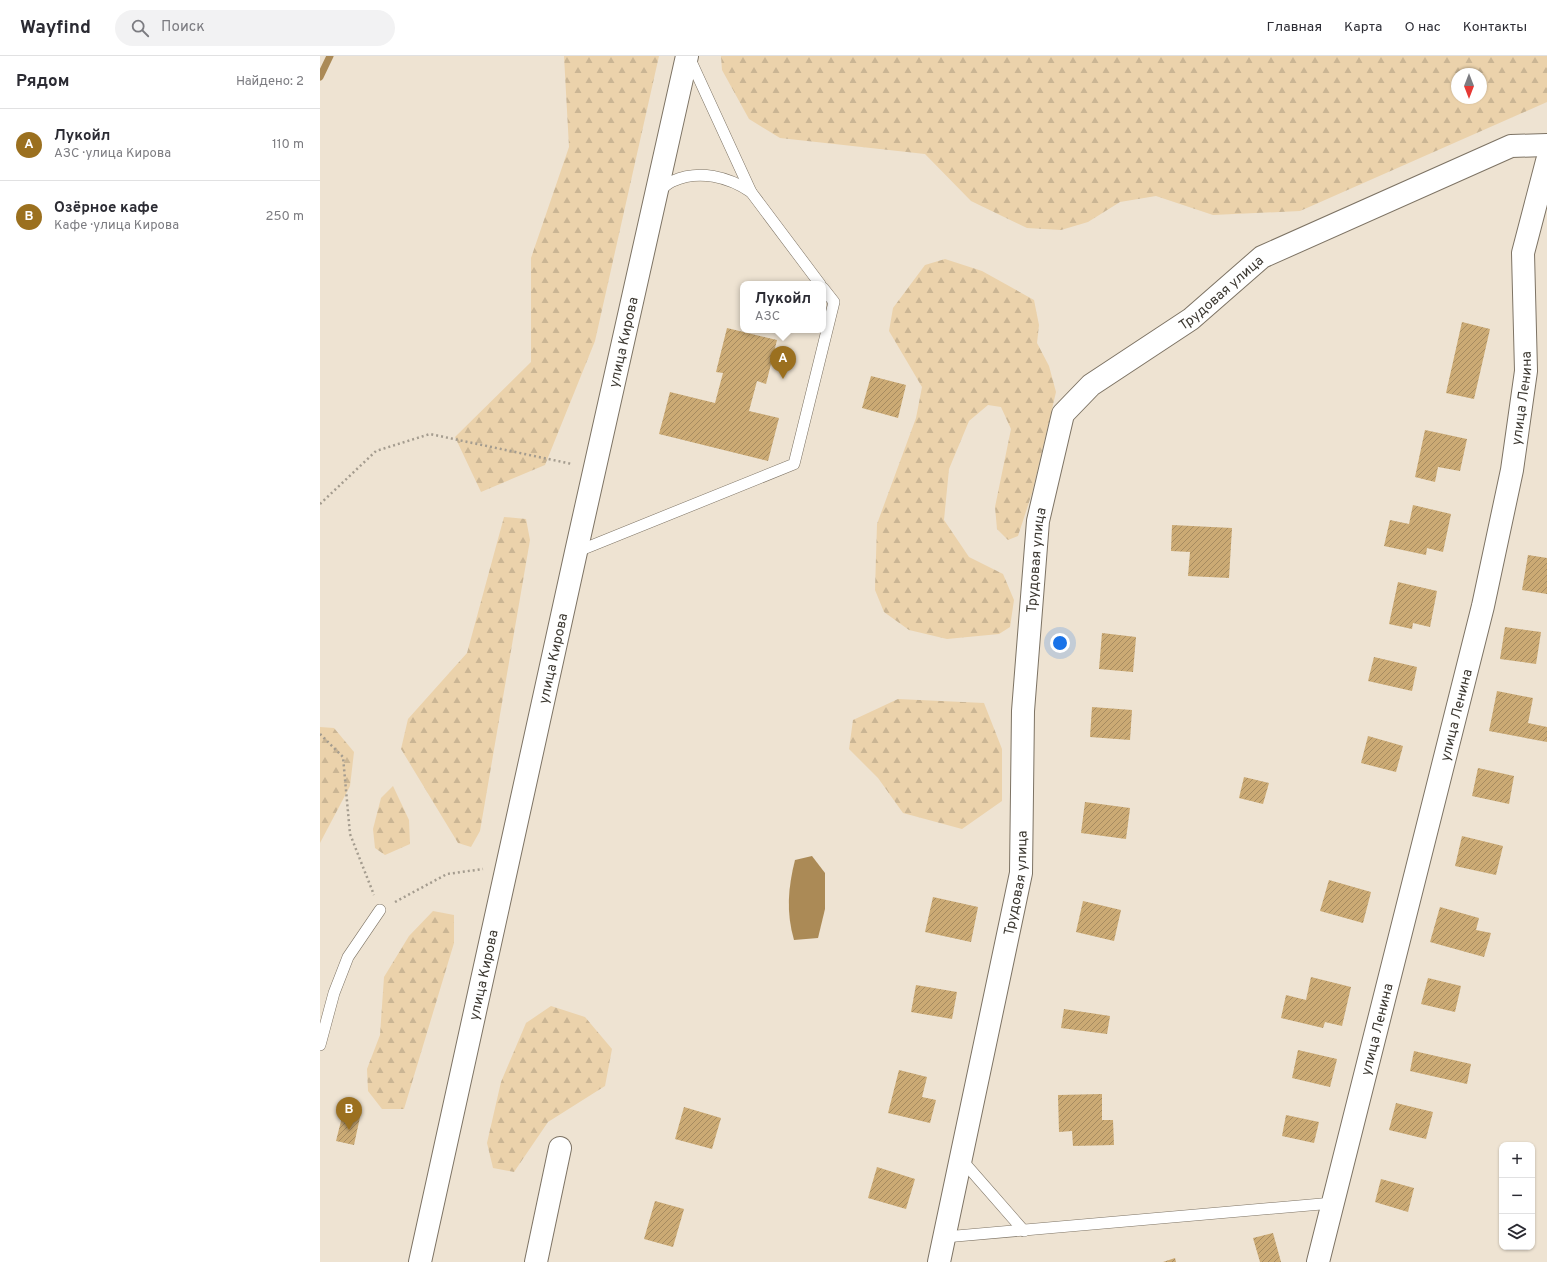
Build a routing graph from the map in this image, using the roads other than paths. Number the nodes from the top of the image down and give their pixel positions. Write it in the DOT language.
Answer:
graph roads {
  1 [pos="688,56"];
  2 [pos="1547,145"];
  3 [pos="1547,161"];
  4 [pos="656,192"];
  5 [pos="751,192"];
  6 [pos="818,281"];
  7 [pos="826,292"];
  8 [pos="576,552"];
  9 [pos="380,910"];
  10 [pos="320,1045"];
  11 [pos="560,1148"];
  12 [pos="962,1159"];
  13 [pos="1333,1203"];
  14 [pos="1024,1230"];
  15 [pos="945,1237"];
  16 [pos="420,1262"];
  17 [pos="536,1262"];
  18 [pos="939,1262"];
  19 [pos="1318,1262"];
  1 -- 4 [label="street, улица Кирова"];
  1 -- 5 [label="lane"];
  2 -- 12 [label="street, Трудовая улица"];
  3 -- 13 [label="street, улица Ленина"];
  4 -- 5 [label="lane"];
  4 -- 8 [label="street, улица Кирова"];
  5 -- 6 [label="lane"];
  7 -- 8 [label="lane"];
  8 -- 16 [label="street, улица Кирова"];
  9 -- 10 [label="lane"];
  11 -- 17 [label="street"];
  12 -- 14 [label="lane"];
  12 -- 15 [label="street, Трудовая улица"];
  13 -- 14 [label="lane"];
  13 -- 19 [label="street, улица Ленина"];
  14 -- 15 [label="lane"];
  15 -- 18 [label="street, Трудовая улица"];
}
